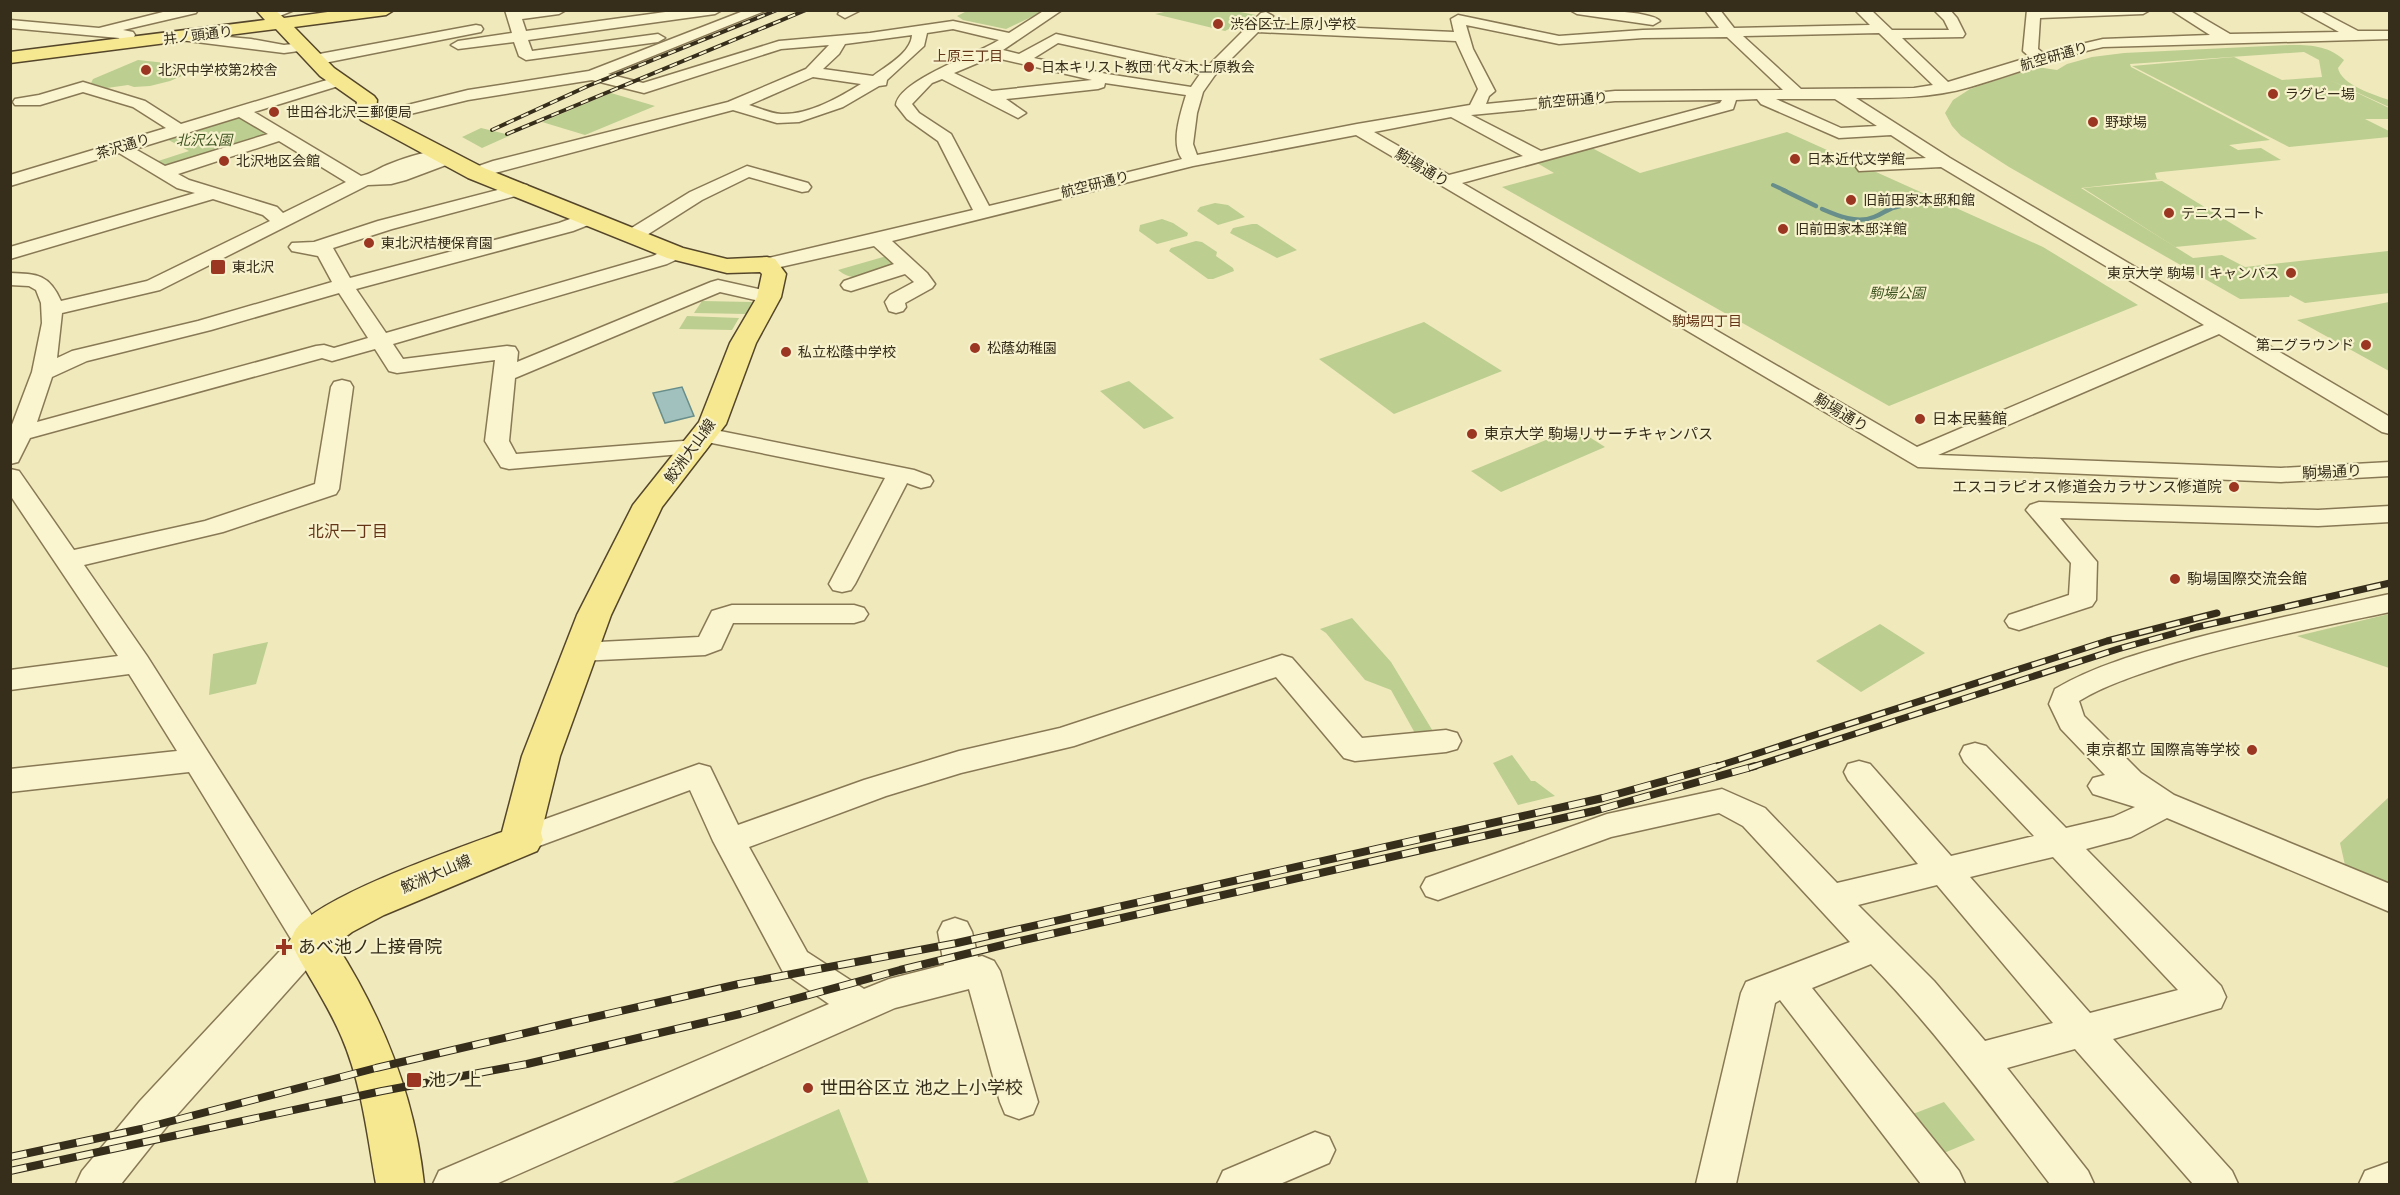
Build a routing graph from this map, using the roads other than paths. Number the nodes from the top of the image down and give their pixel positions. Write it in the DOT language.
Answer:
graph roads {
  1 [pos="191,10"];
  2 [pos="351,10"];
  3 [pos="386,10"];
  4 [pos="559,10"];
  5 [pos="715,10"];
  6 [pos="760,10"];
  7 [pos="1055,10"];
  8 [pos="1271,10"];
  9 [pos="1577,10"];
  10 [pos="1712,10"];
  11 [pos="1862,10"];
  12 [pos="1941,10"];
  13 [pos="2143,10"];
  14 [pos="2178,10"];
  15 [pos="2306,10"];
  16 [pos="2034,12"];
  17 [pos="646,15"];
  18 [pos="1457,15"];
  19 [pos="276,16"];
  20 [pos="514,16"];
  21 [pos="1830,17"];
  22 [pos="10,24"];
  23 [pos="1254,28"];
  24 [pos="1841,30"];
  25 [pos="920,31"];
  26 [pos="98,32"];
  27 [pos="1730,32"];
  28 [pos="1886,32"];
  29 [pos="2355,34"];
  30 [pos="2390,35"];
  31 [pos="185,37"];
  32 [pos="521,37"];
  33 [pos="1463,37"];
  34 [pos="1010,38"];
  35 [pos="2227,38"];
  36 [pos="126,39"];
  37 [pos="839,40"];
  38 [pos="661,43"];
  39 [pos="458,45"];
  40 [pos="990,52"];
  41 [pos="308,53"];
  42 [pos="10,56"];
  43 [pos="2042,58"];
  44 [pos="1022,59"];
  45 [pos="811,72"];
  46 [pos="1210,72"];
  47 [pos="940,73"];
  48 [pos="592,75"];
  49 [pos="1107,79"];
  50 [pos="340,81"];
  51 [pos="875,81"];
  52 [pos="917,88"];
  53 [pos="1946,88"];
  54 [pos="1195,92"];
  55 [pos="1724,95"];
  56 [pos="1762,95"];
  57 [pos="1798,95"];
  58 [pos="1840,95"];
  59 [pos="990,96"];
  60 [pos="21,102"];
  61 [pos="734,105"];
  62 [pos="1477,108"];
  63 [pos="239,110"];
  64 [pos="1454,112"];
  65 [pos="1018,113"];
  66 [pos="372,118"];
  67 [pos="178,129"];
  68 [pos="1357,129"];
  69 [pos="1894,130"];
  70 [pos="279,136"];
  71 [pos="120,147"];
  72 [pos="445,156"];
  73 [pos="1539,157"];
  74 [pos="1192,160"];
  75 [pos="1944,162"];
  76 [pos="1865,167"];
  77 [pos="165,172"];
  78 [pos="476,173"];
  79 [pos="370,179"];
  80 [pos="10,181"];
  81 [pos="1445,182"];
  82 [pos="802,187"];
  83 [pos="521,189"];
  84 [pos="212,194"];
  85 [pos="984,213"];
  86 [pos="589,218"];
  87 [pos="282,222"];
  88 [pos="632,236"];
  89 [pos="878,239"];
  90 [pos="10,253"];
  91 [pos="675,253"];
  92 [pos="767,264"];
  93 [pos="908,266"];
  94 [pos="10,279"];
  95 [pos="851,285"];
  96 [pos="344,286"];
  97 [pos="769,297"];
  98 [pos="896,307"];
  99 [pos="51,309"];
  100 [pos="2220,326"];
  101 [pos="381,341"];
  102 [pos="43,373"];
  103 [pos="506,374"];
  104 [pos="342,387"];
  105 [pos="2390,427"];
  106 [pos="22,433"];
  107 [pos="700,441"];
  108 [pos="10,457"];
  109 [pos="1914,457"];
  110 [pos="2390,469"];
  111 [pos="13,486"];
  112 [pos="2390,514"];
  113 [pos="73,569"];
  114 [pos="842,584"];
  115 [pos="2390,603"];
  116 [pos="854,614"];
  117 [pos="2019,621"];
  118 [pos="579,652"];
  119 [pos="137,663"];
  120 [pos="10,680"];
  121 [pos="1446,741"];
  122 [pos="1975,754"];
  123 [pos="197,760"];
  124 [pos="1859,772"];
  125 [pos="10,781"];
  126 [pos="2104,786"];
  127 [pos="2163,803"];
  128 [pos="523,840"];
  129 [pos="729,841"];
  130 [pos="2059,842"];
  131 [pos="1944,871"];
  132 [pos="1438,887"];
  133 [pos="1830,898"];
  134 [pos="2390,899"];
  135 [pos="955,932"];
  136 [pos="310,941"];
  137 [pos="1876,947"];
  138 [pos="964,976"];
  139 [pos="1786,981"];
  140 [pos="861,1006"];
  141 [pos="2083,1032"];
  142 [pos="1978,1060"];
  143 [pos="1019,1102"];
  144 [pos="1315,1150"];
  145 [pos="104,1175"];
  146 [pos="2063,1181"];
  147 [pos="2390,1181"];
  148 [pos="400,1185"];
  149 [pos="453,1185"];
  150 [pos="1237,1185"];
  151 [pos="1716,1185"];
  152 [pos="1945,1185"];
  153 [pos="2218,1185"];
  154 [pos="2379,1185"];
  1 -- 26 [label="street"];
  2 -- 19 [label="main road, 井ノ頭通り"];
  3 -- 19 [label="main road, 井ノ頭通り"];
  4 -- 20 [label="street"];
  5 -- 17 [label="street"];
  6 -- 38 [label="street"];
  7 -- 34 [label="street"];
  8 -- 23 [label="street"];
  9 -- 27 [label="street"];
  10 -- 27 [label="street"];
  11 -- 28 [label="street"];
  12 -- 28 [label="street"];
  13 -- 16 [label="street"];
  14 -- 35 [label="street"];
  15 -- 29 [label="street"];
  16 -- 43 [label="street"];
  17 -- 32 [label="street"];
  17 -- 38 [label="street"];
  18 -- 27 [label="street"];
  18 -- 33 [label="street"];
  19 -- 31 [label="main road, 井ノ頭通り"];
  19 -- 36 [label="main road, 井ノ頭通り"];
  19 -- 41 [label="main road"];
  20 -- 32 [label="street"];
  20 -- 41 [label="street"];
  21 -- 24 [label="street"];
  22 -- 26 [label="street"];
  23 -- 33 [label="street"];
  23 -- 46 [label="street"];
  24 -- 27 [label="street"];
  24 -- 28 [label="street"];
  25 -- 34 [label="street"];
  25 -- 37 [label="street"];
  25 -- 51 [label="street"];
  26 -- 36 [label="street"];
  27 -- 57 [label="street"];
  28 -- 53 [label="street"];
  29 -- 30 [label="street, 航空研通り"];
  29 -- 35 [label="street, 航空研通り"];
  31 -- 41 [label="street"];
  31 -- 42 [label="main road, 井ノ頭通り"];
  32 -- 38 [label="street"];
  32 -- 39 [label="street"];
  33 -- 62 [label="street"];
  34 -- 40 [label="street"];
  35 -- 43 [label="street, 航空研通り"];
  36 -- 42 [label="main road, 井ノ頭通り"];
  37 -- 45 [label="street"];
  37 -- 48 [label="street"];
  38 -- 48 [label="street"];
  40 -- 44 [label="street"];
  40 -- 47 [label="street"];
  41 -- 50 [label="main road"];
  43 -- 53 [label="street, 航空研通り"];
  44 -- 46 [label="street"];
  44 -- 49 [label="street"];
  45 -- 51 [label="street"];
  45 -- 61 [label="street"];
  46 -- 54 [label="street"];
  47 -- 52 [label="street"];
  47 -- 59 [label="street"];
  48 -- 66 [label="street"];
  49 -- 54 [label="street"];
  49 -- 59 [label="street"];
  50 -- 63 [label="street, 茶沢通り"];
  50 -- 66 [label="main road"];
  51 -- 52 [label="street"];
  51 -- 61 [label="street"];
  52 -- 85 [label="street"];
  53 -- 58 [label="street, 航空研通り"];
  54 -- 74 [label="street"];
  55 -- 56 [label="street, 航空研通り"];
  55 -- 62 [label="street, 航空研通り"];
  55 -- 73 [label="street"];
  56 -- 57 [label="street, 航空研通り"];
  56 -- 69 [label="street"];
  57 -- 58 [label="street, 航空研通り"];
  58 -- 69 [label="street"];
  59 -- 65 [label="street"];
  60 -- 67 [label="street"];
  61 -- 78 [label="street"];
  62 -- 64 [label="street, 航空研通り"];
  63 -- 67 [label="street, 茶沢通り"];
  63 -- 70 [label="street"];
  64 -- 68 [label="street, 航空研通り"];
  64 -- 73 [label="street"];
  66 -- 72 [label="main road"];
  67 -- 71 [label="street, 茶沢通り"];
  68 -- 74 [label="street, 航空研通り"];
  68 -- 81 [label="street, 駒場通り"];
  69 -- 75 [label="street"];
  70 -- 77 [label="street"];
  70 -- 79 [label="street"];
  71 -- 77 [label="street"];
  71 -- 80 [label="street, 茶沢通り"];
  72 -- 78 [label="main road"];
  72 -- 79 [label="street"];
  73 -- 81 [label="street"];
  74 -- 85 [label="street, 航空研通り"];
  75 -- 76 [label="street"];
  75 -- 100 [label="street"];
  77 -- 84 [label="street"];
  78 -- 83 [label="main road"];
  79 -- 87 [label="street"];
  81 -- 109 [label="street, 駒場通り"];
  82 -- 88 [label="street"];
  83 -- 86 [label="main road"];
  83 -- 96 [label="street"];
  84 -- 87 [label="street"];
  84 -- 90 [label="street"];
  85 -- 89 [label="street, 航空研通り"];
  86 -- 88 [label="main road"];
  86 -- 96 [label="street"];
  87 -- 99 [label="street"];
  88 -- 91 [label="main road"];
  89 -- 92 [label="street, 航空研通り"];
  89 -- 93 [label="street"];
  91 -- 92 [label="main road"];
  91 -- 101 [label="street"];
  92 -- 97 [label="main road, 鮫洲大山線"];
  93 -- 95 [label="street"];
  93 -- 98 [label="street"];
  94 -- 99 [label="street"];
  96 -- 101 [label="street"];
  96 -- 102 [label="street"];
  97 -- 103 [label="street"];
  97 -- 107 [label="main road, 鮫洲大山線"];
  99 -- 102 [label="street"];
  100 -- 105 [label="street"];
  100 -- 109 [label="street"];
  101 -- 103 [label="street"];
  101 -- 106 [label="street"];
  102 -- 106 [label="street"];
  103 -- 107 [label="street"];
  104 -- 113 [label="street"];
  106 -- 108 [label="street"];
  107 -- 114 [label="street"];
  107 -- 118 [label="main road, 鮫洲大山線"];
  109 -- 110 [label="street, 駒場通り"];
  111 -- 113 [label="street"];
  112 -- 117 [label="street"];
  113 -- 119 [label="street"];
  115 -- 127 [label="street"];
  116 -- 118 [label="street"];
  118 -- 128 [label="main road, 鮫洲大山線"];
  119 -- 120 [label="street"];
  119 -- 123 [label="street"];
  121 -- 129 [label="street"];
  122 -- 130 [label="street"];
  123 -- 125 [label="street"];
  123 -- 136 [label="street"];
  124 -- 131 [label="street"];
  126 -- 127 [label="street"];
  127 -- 130 [label="street"];
  127 -- 134 [label="street"];
  128 -- 129 [label="street"];
  128 -- 136 [label="main road, 鮫洲大山線"];
  129 -- 140 [label="street"];
  130 -- 131 [label="street"];
  130 -- 141 [label="street"];
  131 -- 133 [label="street"];
  131 -- 141 [label="street"];
  132 -- 133 [label="street"];
  133 -- 137 [label="street"];
  135 -- 138 [label="street"];
  136 -- 145 [label="street"];
  136 -- 148 [label="main road"];
  137 -- 139 [label="street"];
  137 -- 142 [label="street"];
  138 -- 140 [label="street"];
  138 -- 143 [label="street"];
  139 -- 151 [label="street"];
  139 -- 152 [label="street"];
  140 -- 149 [label="street"];
  141 -- 142 [label="street"];
  141 -- 153 [label="street"];
  142 -- 146 [label="street"];
  144 -- 150 [label="street"];
  147 -- 154 [label="street"];
}
